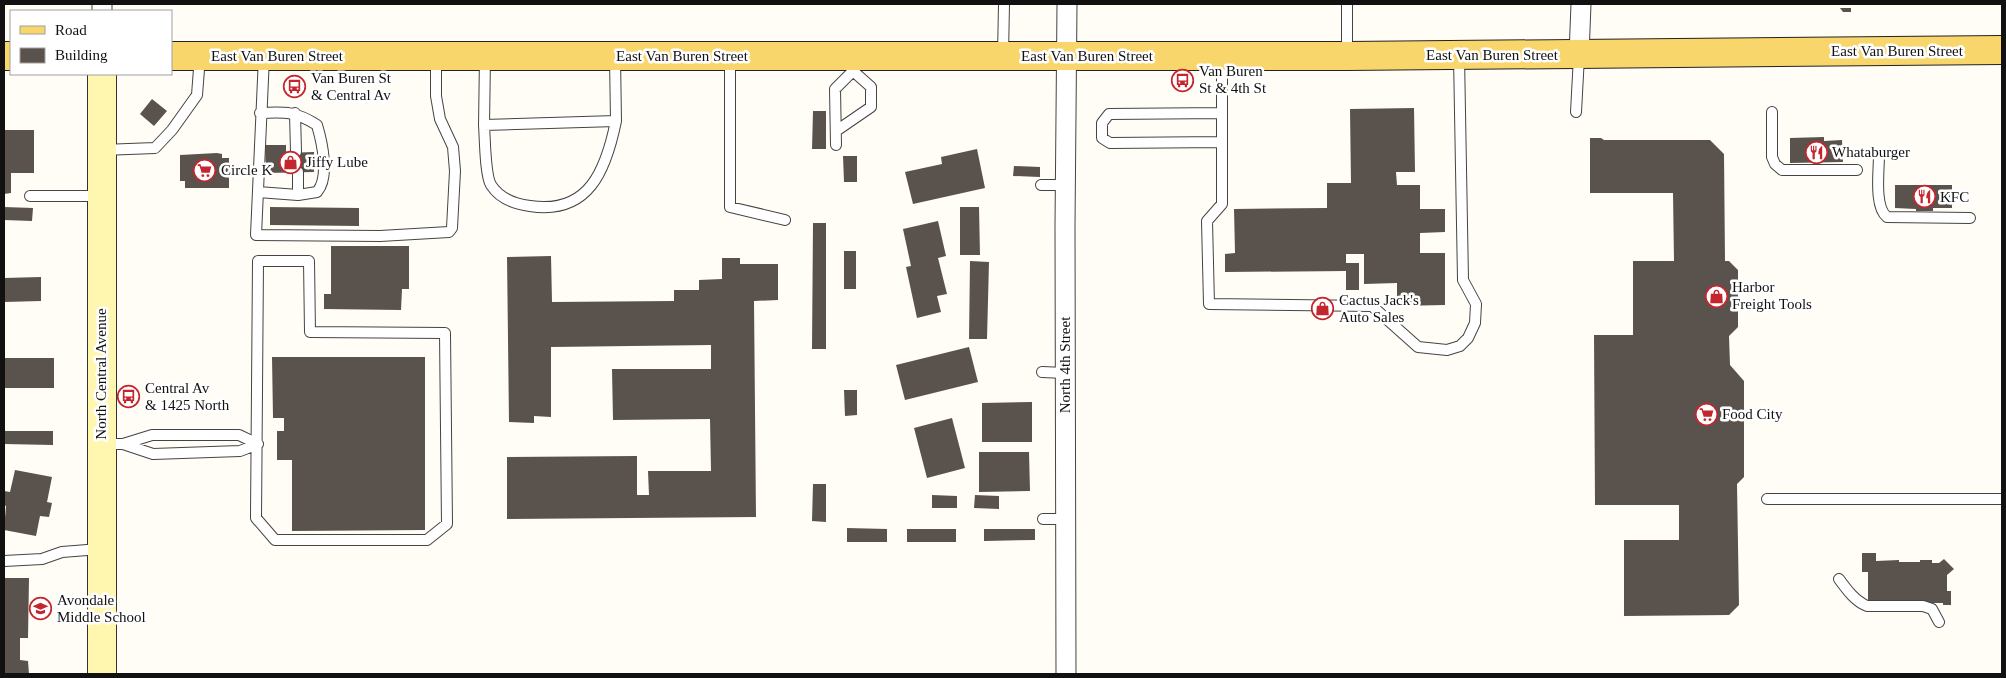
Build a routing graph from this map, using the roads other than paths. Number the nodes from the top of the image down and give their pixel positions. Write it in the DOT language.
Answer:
graph roads {
  1 [pos="1004,4"];
  2 [pos="1067,4"];
  3 [pos="1346,4"];
  4 [pos="1581,4"];
  5 [pos="2002,50"];
  6 [pos="1579,54"];
  7 [pos="1459,55"];
  8 [pos="172,56"];
  9 [pos="200,56"];
  10 [pos="264,56"];
  11 [pos="436,56"];
  12 [pos="485,56"];
  13 [pos="615,56"];
  14 [pos="730,56"];
  15 [pos="1003,56"];
  16 [pos="1066,56"];
  17 [pos="1222,56"];
  18 [pos="1347,56"];
  19 [pos="853,64"];
  20 [pos="102,75"];
  21 [pos="1576,112"];
  22 [pos="1772,112"];
  23 [pos="260,113"];
  24 [pos="295,114"];
  25 [pos="1222,114"];
  26 [pos="616,121"];
  27 [pos="484,124"];
  28 [pos="836,131"];
  29 [pos="1222,142"];
  30 [pos="836,145"];
  31 [pos="101,150"];
  32 [pos="296,152"];
  33 [pos="1878,155"];
  34 [pos="1857,170"];
  35 [pos="298,172"];
  36 [pos="1041,185"];
  37 [pos="1066,185"];
  38 [pos="258,192"];
  39 [pos="298,194"];
  40 [pos="30,196"];
  41 [pos="101,196"];
  42 [pos="1970,218"];
  43 [pos="785,220"];
  44 [pos="1042,372"];
  45 [pos="1065,373"];
  46 [pos="112,444"];
  47 [pos="258,444"];
  48 [pos="1767,499"];
  49 [pos="2002,499"];
  50 [pos="1043,520"];
  51 [pos="1066,520"];
  52 [pos="101,549"];
  53 [pos="4,560"];
  54 [pos="1839,579"];
  55 [pos="1939,622"];
  56 [pos="102,674"];
  57 [pos="1066,674"];
  1 -- 15 [label="lane"];
  2 -- 16 [label="street, North 4th Street"];
  3 -- 18 [label="lane"];
  4 -- 6 [label="street"];
  5 -- 6 [label="main road, East Van Buren Street"];
  6 -- 7 [label="main road, East Van Buren Street"];
  6 -- 21 [label="lane"];
  7 -- 18 [label="main road, East Van Buren Street"];
  7 -- 29 [label="lane"];
  8 -- 9 [label="main road, East Van Buren Street"];
  9 -- 10 [label="main road, East Van Buren Street"];
  9 -- 31 [label="lane"];
  10 -- 11 [label="main road, East Van Buren Street"];
  10 -- 23 [label="lane"];
  11 -- 12 [label="main road, East Van Buren Street"];
  11 -- 38 [label="lane"];
  12 -- 13 [label="main road, East Van Buren Street"];
  12 -- 27 [label="lane"];
  13 -- 14 [label="main road, East Van Buren Street"];
  13 -- 26 [label="lane"];
  14 -- 19 [label="main road, East Van Buren Street"];
  14 -- 43 [label="lane"];
  15 -- 16 [label="main road, East Van Buren Street"];
  15 -- 19 [label="main road, East Van Buren Street"];
  16 -- 17 [label="main road, East Van Buren Street"];
  16 -- 37 [label="street, North 4th Street"];
  17 -- 18 [label="main road, East Van Buren Street"];
  17 -- 25 [label="lane"];
  19 -- 28 [label="lane"];
  19 -- 28 [label="lane"];
  20 -- 31 [label="street, North Central Avenue"];
  22 -- 34 [label="lane"];
  23 -- 24 [label="lane"];
  23 -- 38 [label="lane"];
  24 -- 32 [label="lane"];
  24 -- 39 [label="lane"];
  25 -- 29 [label="lane"];
  25 -- 29 [label="lane"];
  26 -- 27 [label="lane"];
  26 -- 27 [label="lane"];
  28 -- 30 [label="lane"];
  31 -- 41 [label="street, North Central Avenue"];
  33 -- 42 [label="lane"];
  35 -- 39 [label="lane"];
  36 -- 37 [label="lane"];
  37 -- 45 [label="street, North 4th Street"];
  38 -- 39 [label="lane"];
  40 -- 41 [label="lane"];
  41 -- 46 [label="street, North Central Avenue"];
  44 -- 45 [label="lane"];
  45 -- 51 [label="street, North 4th Street"];
  46 -- 47 [label="lane"];
  46 -- 47 [label="lane"];
  46 -- 52 [label="street, North Central Avenue"];
  47 -- 47 [label="lane"];
  48 -- 49 [label="lane"];
  50 -- 51 [label="lane"];
  51 -- 57 [label="street, North 4th Street"];
  52 -- 53 [label="lane"];
  52 -- 56 [label="street, North Central Avenue"];
  54 -- 55 [label="lane"];
}
